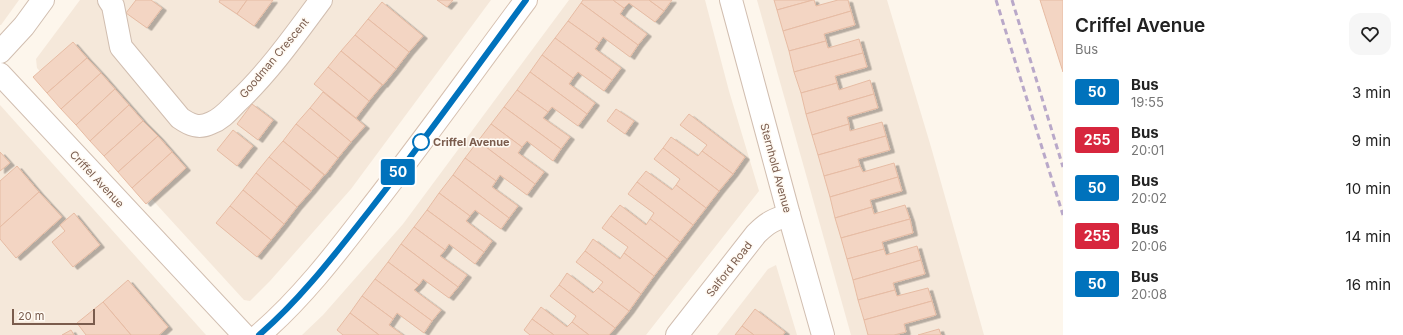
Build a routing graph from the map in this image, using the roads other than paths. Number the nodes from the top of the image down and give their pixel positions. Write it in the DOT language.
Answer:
graph roads {
  1 [pos="43,0"];
  2 [pos="109,0"];
  3 [pos="321,0"];
  4 [pos="526,0"];
  5 [pos="731,0"];
  6 [pos="0,52"];
  7 [pos="0,74"];
  8 [pos="789,214"];
  9 [pos="244,335"];
  10 [pos="259,335"];
  11 [pos="678,335"];
  12 [pos="823,335"];
  1 -- 6 [label="street"];
  2 -- 3 [label="street, Goodman Crescent"];
  4 -- 10 [label="street"];
  5 -- 8 [label="street, Sternhold Avenue"];
  7 -- 9 [label="street, Criffel Avenue"];
  8 -- 11 [label="street, Salford Road"];
  8 -- 12 [label="street, Sternhold Avenue"];
}
